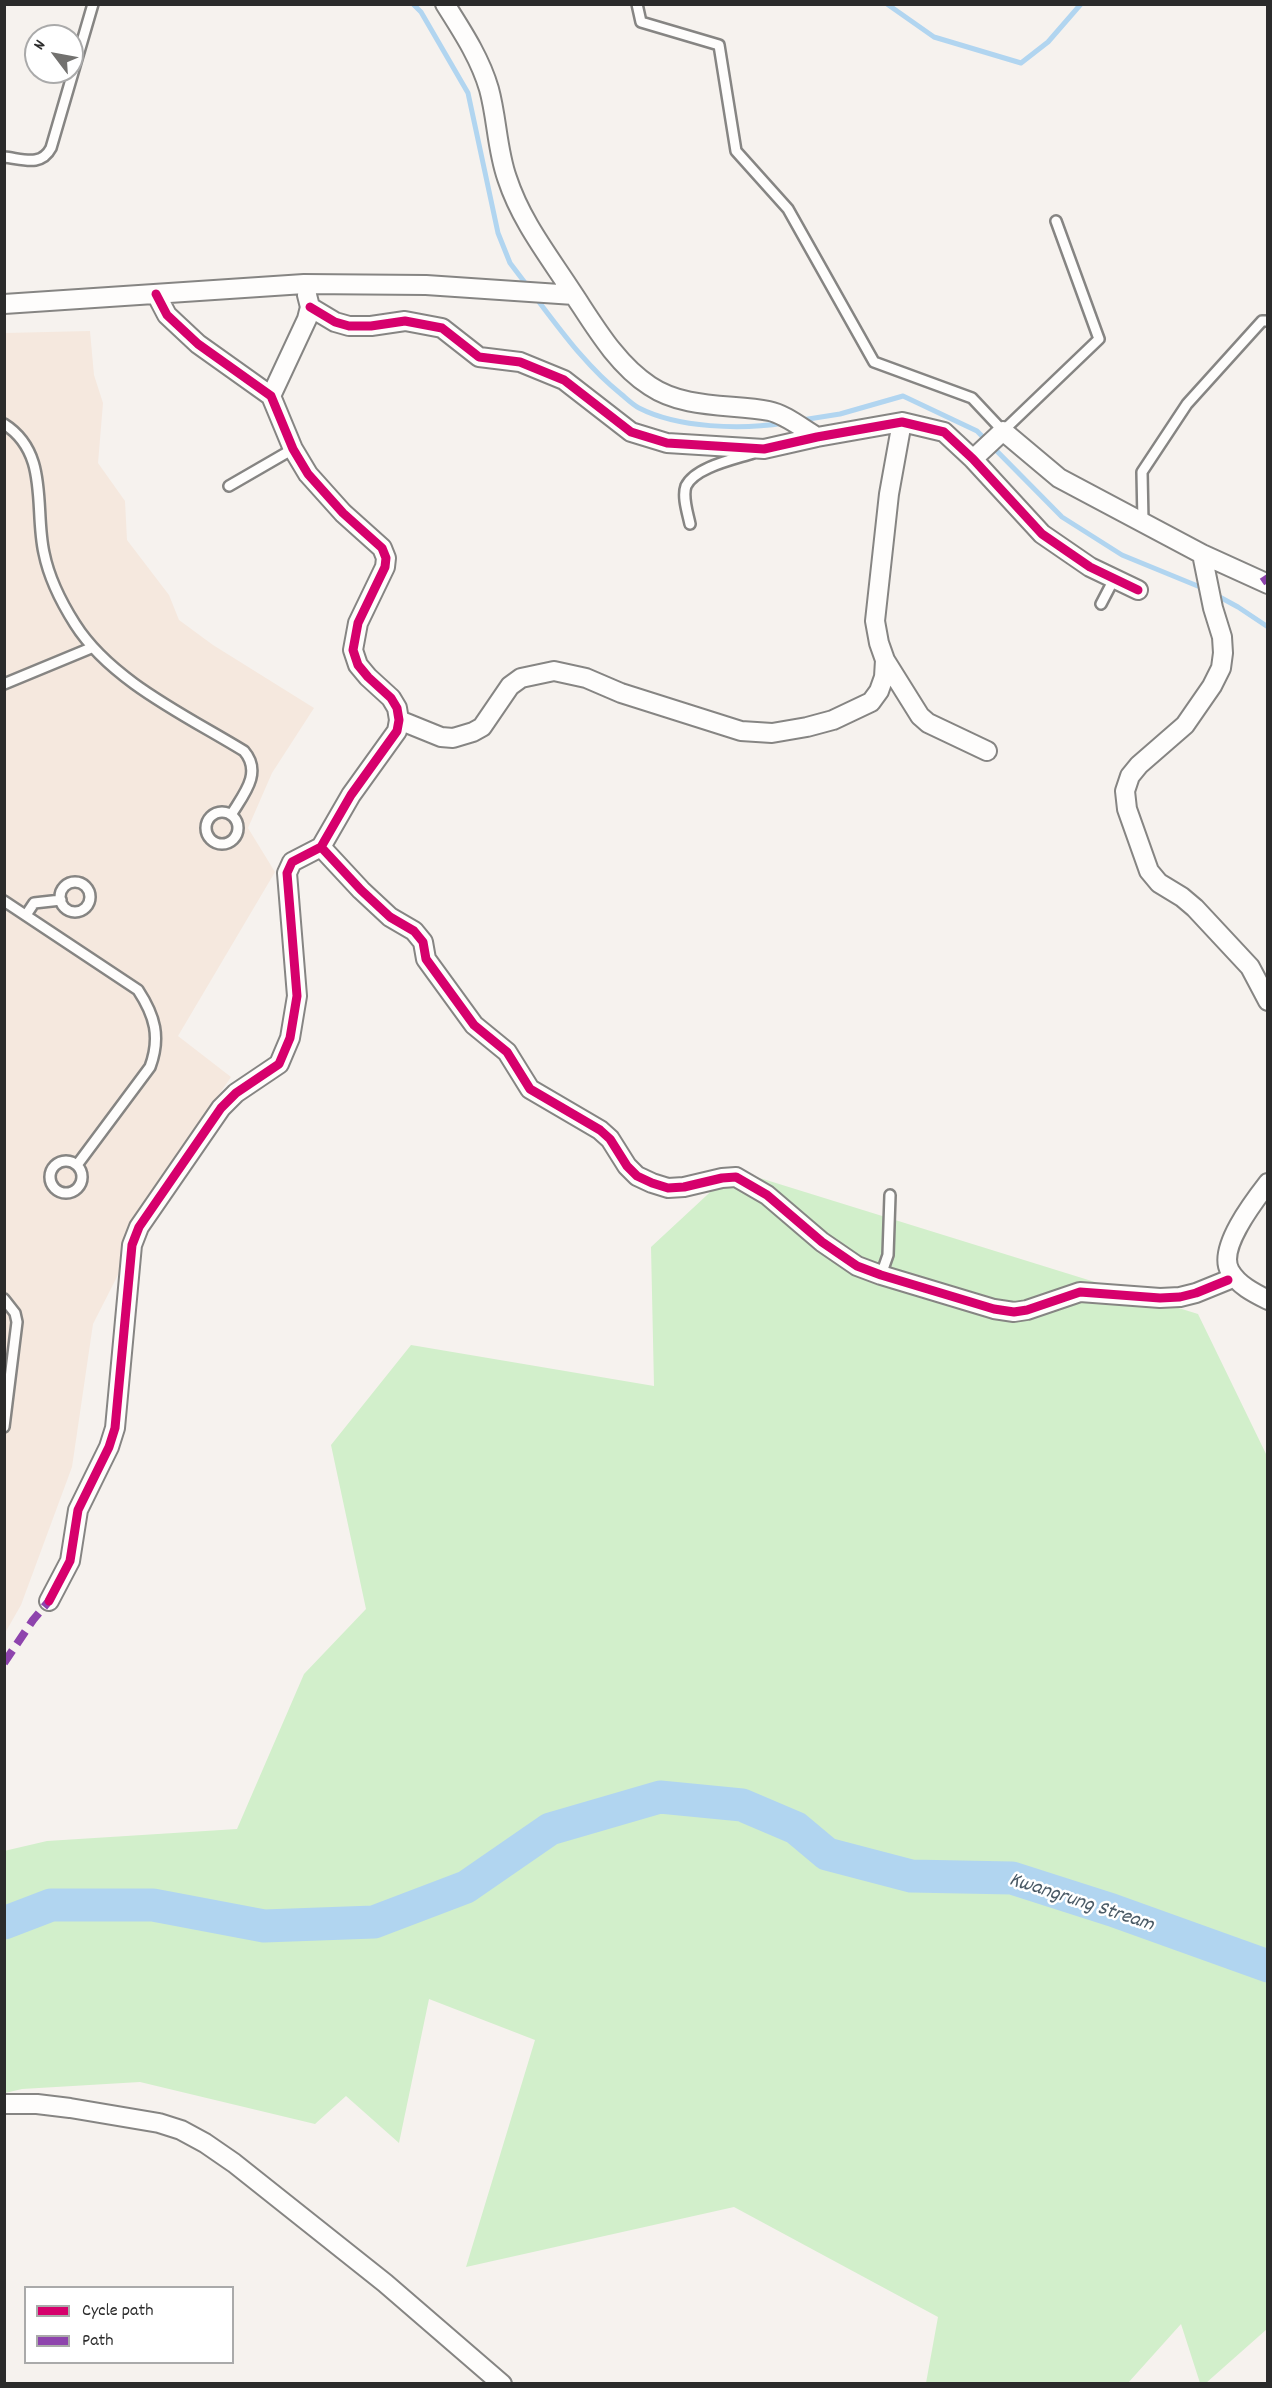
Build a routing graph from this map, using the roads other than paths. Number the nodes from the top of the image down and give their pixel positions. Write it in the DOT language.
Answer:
graph roads {
  1 [pos="93,4"];
  2 [pos="446,4"];
  3 [pos="637,4"];
  4 [pos="4,157"];
  5 [pos="1056,221"];
  6 [pos="304,284"];
  7 [pos="156,294"];
  8 [pos="568,295"];
  9 [pos="4,304"];
  10 [pos="310,307"];
  11 [pos="1268,321"];
  12 [pos="271,396"];
  13 [pos="902,422"];
  14 [pos="4,424"];
  15 [pos="1003,431"];
  16 [pos="817,437"];
  17 [pos="293,449"];
  18 [pos="764,449"];
  19 [pos="973,459"];
  20 [pos="229,486"];
  21 [pos="1143,522"];
  22 [pos="690,524"];
  23 [pos="1202,554"];
  24 [pos="1114,579"];
  25 [pos="1268,584"];
  26 [pos="1138,590"];
  27 [pos="1101,604"];
  28 [pos="91,648"];
  29 [pos="885,660"];
  30 [pos="4,684"];
  31 [pos="399,720"];
  32 [pos="987,751"];
  33 [pos="231,815"];
  34 [pos="321,847"];
  35 [pos="61,900"];
  36 [pos="4,901"];
  37 [pos="26,915"];
  38 [pos="1268,1000"];
  39 [pos="77,1165"];
  40 [pos="1268,1183"];
  41 [pos="890,1195"];
  42 [pos="881,1275"];
  43 [pos="1228,1280"];
  44 [pos="4,1299"];
  45 [pos="1268,1300"];
  46 [pos="4,1427"];
  47 [pos="49,1600"];
  48 [pos="4,2104"];
  49 [pos="502,2384"];
  1 -- 4 [label="lane"];
  2 -- 8 [label="street"];
  3 -- 15 [label="lane"];
  5 -- 15 [label="lane"];
  6 -- 7 [label="street"];
  6 -- 8 [label="street"];
  6 -- 10 [label="street"];
  7 -- 9 [label="street"];
  7 -- 12 [label="street"];
  8 -- 16 [label="street"];
  10 -- 12 [label="street"];
  10 -- 18 [label="street"];
  11 -- 21 [label="lane"];
  12 -- 17 [label="street"];
  13 -- 16 [label="street"];
  13 -- 19 [label="street"];
  13 -- 29 [label="street"];
  14 -- 28 [label="lane"];
  15 -- 19 [label="street"];
  15 -- 21 [label="street"];
  16 -- 18 [label="street"];
  17 -- 20 [label="lane"];
  17 -- 31 [label="street"];
  18 -- 22 [label="lane"];
  19 -- 24 [label="street"];
  21 -- 23 [label="street"];
  23 -- 25 [label="street"];
  23 -- 38 [label="street"];
  24 -- 26 [label="street"];
  24 -- 27 [label="lane"];
  28 -- 30 [label="lane"];
  28 -- 33 [label="lane"];
  29 -- 31 [label="street"];
  29 -- 32 [label="street"];
  31 -- 34 [label="street"];
  34 -- 42 [label="street"];
  34 -- 47 [label="street"];
  35 -- 37 [label="lane"];
  36 -- 37 [label="lane"];
  37 -- 39 [label="lane"];
  40 -- 45 [label="street"];
  41 -- 42 [label="lane"];
  42 -- 43 [label="street"];
  44 -- 46 [label="lane"];
  48 -- 49 [label="street"];
}
